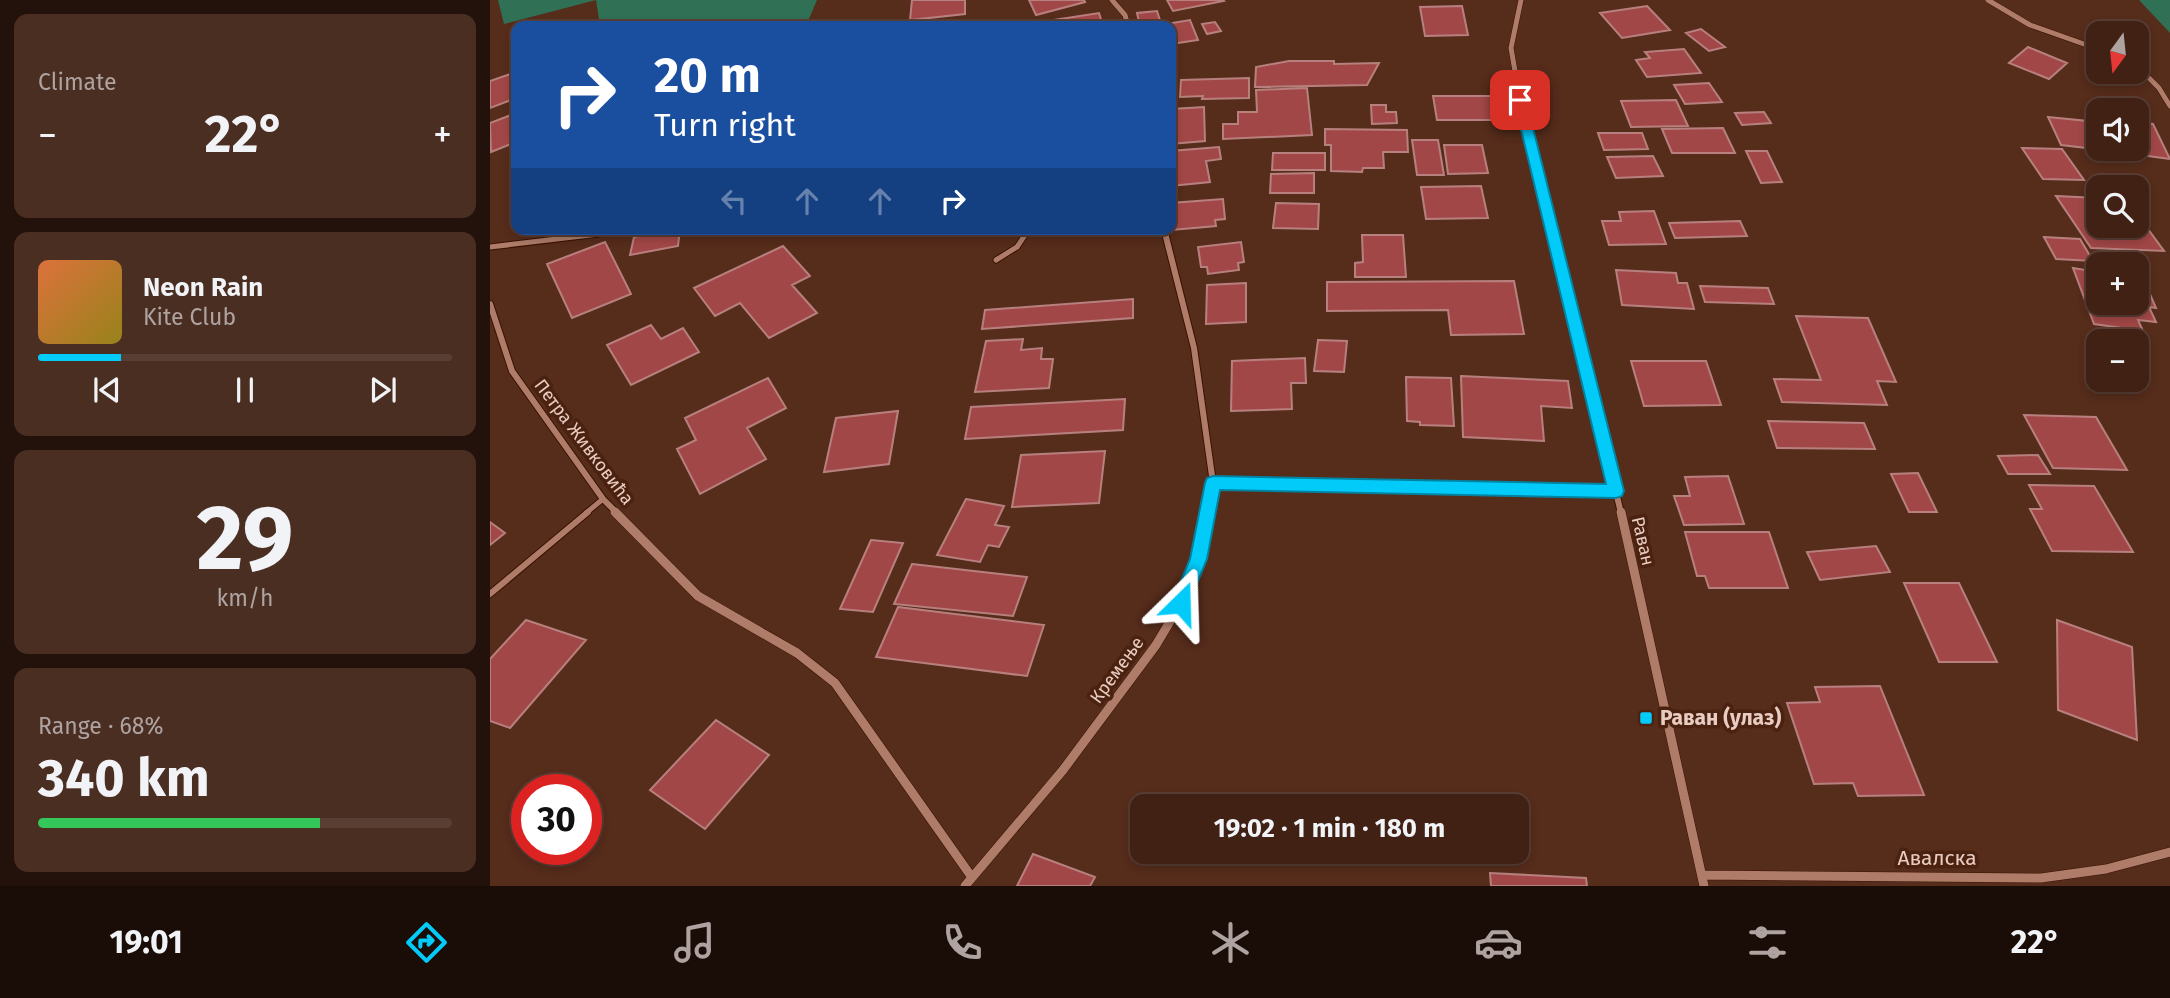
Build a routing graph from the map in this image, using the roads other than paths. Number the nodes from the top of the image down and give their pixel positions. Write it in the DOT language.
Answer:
graph roads {
  1 [pos="1112,0"];
  2 [pos="1521,0"];
  3 [pos="1988,0"];
  4 [pos="1127,21"];
  5 [pos="2086,45"];
  6 [pos="2149,78"];
  7 [pos="2170,106"];
  8 [pos="591,235"];
  9 [pos="1025,235"];
  10 [pos="1166,235"];
  11 [pos="490,247"];
  12 [pos="996,260"];
  13 [pos="490,304"];
  14 [pos="1213,483"];
  15 [pos="1616,491"];
  16 [pos="603,499"];
  17 [pos="490,594"];
  18 [pos="2170,852"];
  19 [pos="971,876"];
  20 [pos="1703,881"];
  21 [pos="965,886"];
  1 -- 4 [label="street"];
  2 -- 15 [label="street, Раван"];
  3 -- 5 [label="street"];
  6 -- 7 [label="street"];
  8 -- 11 [label="lane"];
  9 -- 12 [label="lane"];
  10 -- 14 [label="street, Кремење"];
  13 -- 16 [label="street, Петра Живковића"];
  14 -- 15 [label="street"];
  14 -- 19 [label="street, Кремење"];
  15 -- 20 [label="street, Раван"];
  16 -- 17 [label="lane"];
  16 -- 19 [label="street, Петра Живковића"];
  18 -- 20 [label="street, Авалска"];
  19 -- 21 [label="street, Кремење"];
}
